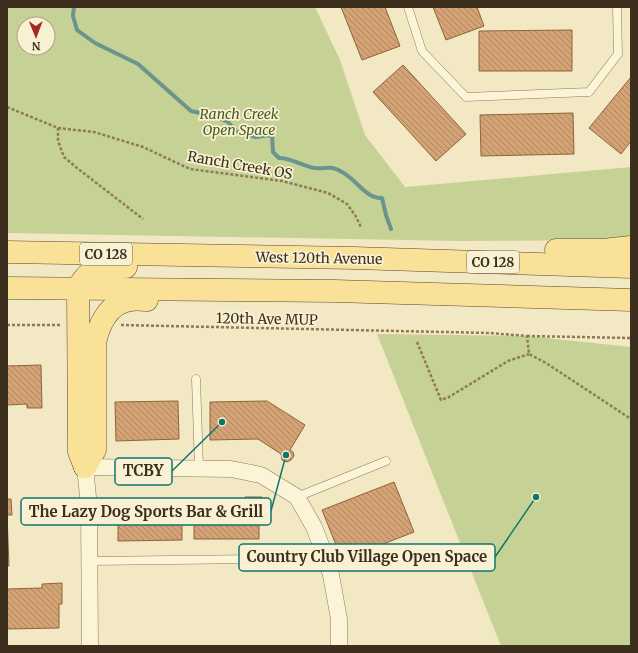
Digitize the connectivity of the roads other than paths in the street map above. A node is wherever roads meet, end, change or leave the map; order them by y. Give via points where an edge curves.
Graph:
1 (408, 7) edge
2 (617, 7) edge
3 (631, 247) edge
4 (7, 252) edge
5 (294, 258) junction
6 (355, 258) junction
7 (631, 267) edge
8 (7, 288) edge
9 (78, 288) junction
10 (335, 291) junction
11 (627, 301) edge
12 (196, 378) dead end
13 (386, 461) dead end
14 (85, 467) junction
15 (198, 468) junction
16 (297, 497) junction
17 (326, 558) junction
18 (90, 561) junction
19 (90, 646) edge
20 (339, 646) edge

1 - 2 lane via 422,51 466,97 590,92 618,54
3 - 6 main road via 604,250 432,250
4 - 5 main road, West 120th Avenue / CO 128
5 - 6 main road, West 120th Avenue / CO 128
5 - 9 main road via 231,269 103,267 92,271
6 - 7 main road, West 120th Avenue / CO 128
8 - 9 main road
9 - 10 main road
9 - 14 main road via 79,452
10 - 11 main road
10 - 14 main road via 282,302 130,300 112,308 97,332 95,450
12 - 15 lane
13 - 16 lane
14 - 15 street
14 - 18 street
15 - 16 street via 231,469 261,475
16 - 17 street via 314,526
17 - 18 lane
17 - 20 street via 336,598
18 - 19 street

